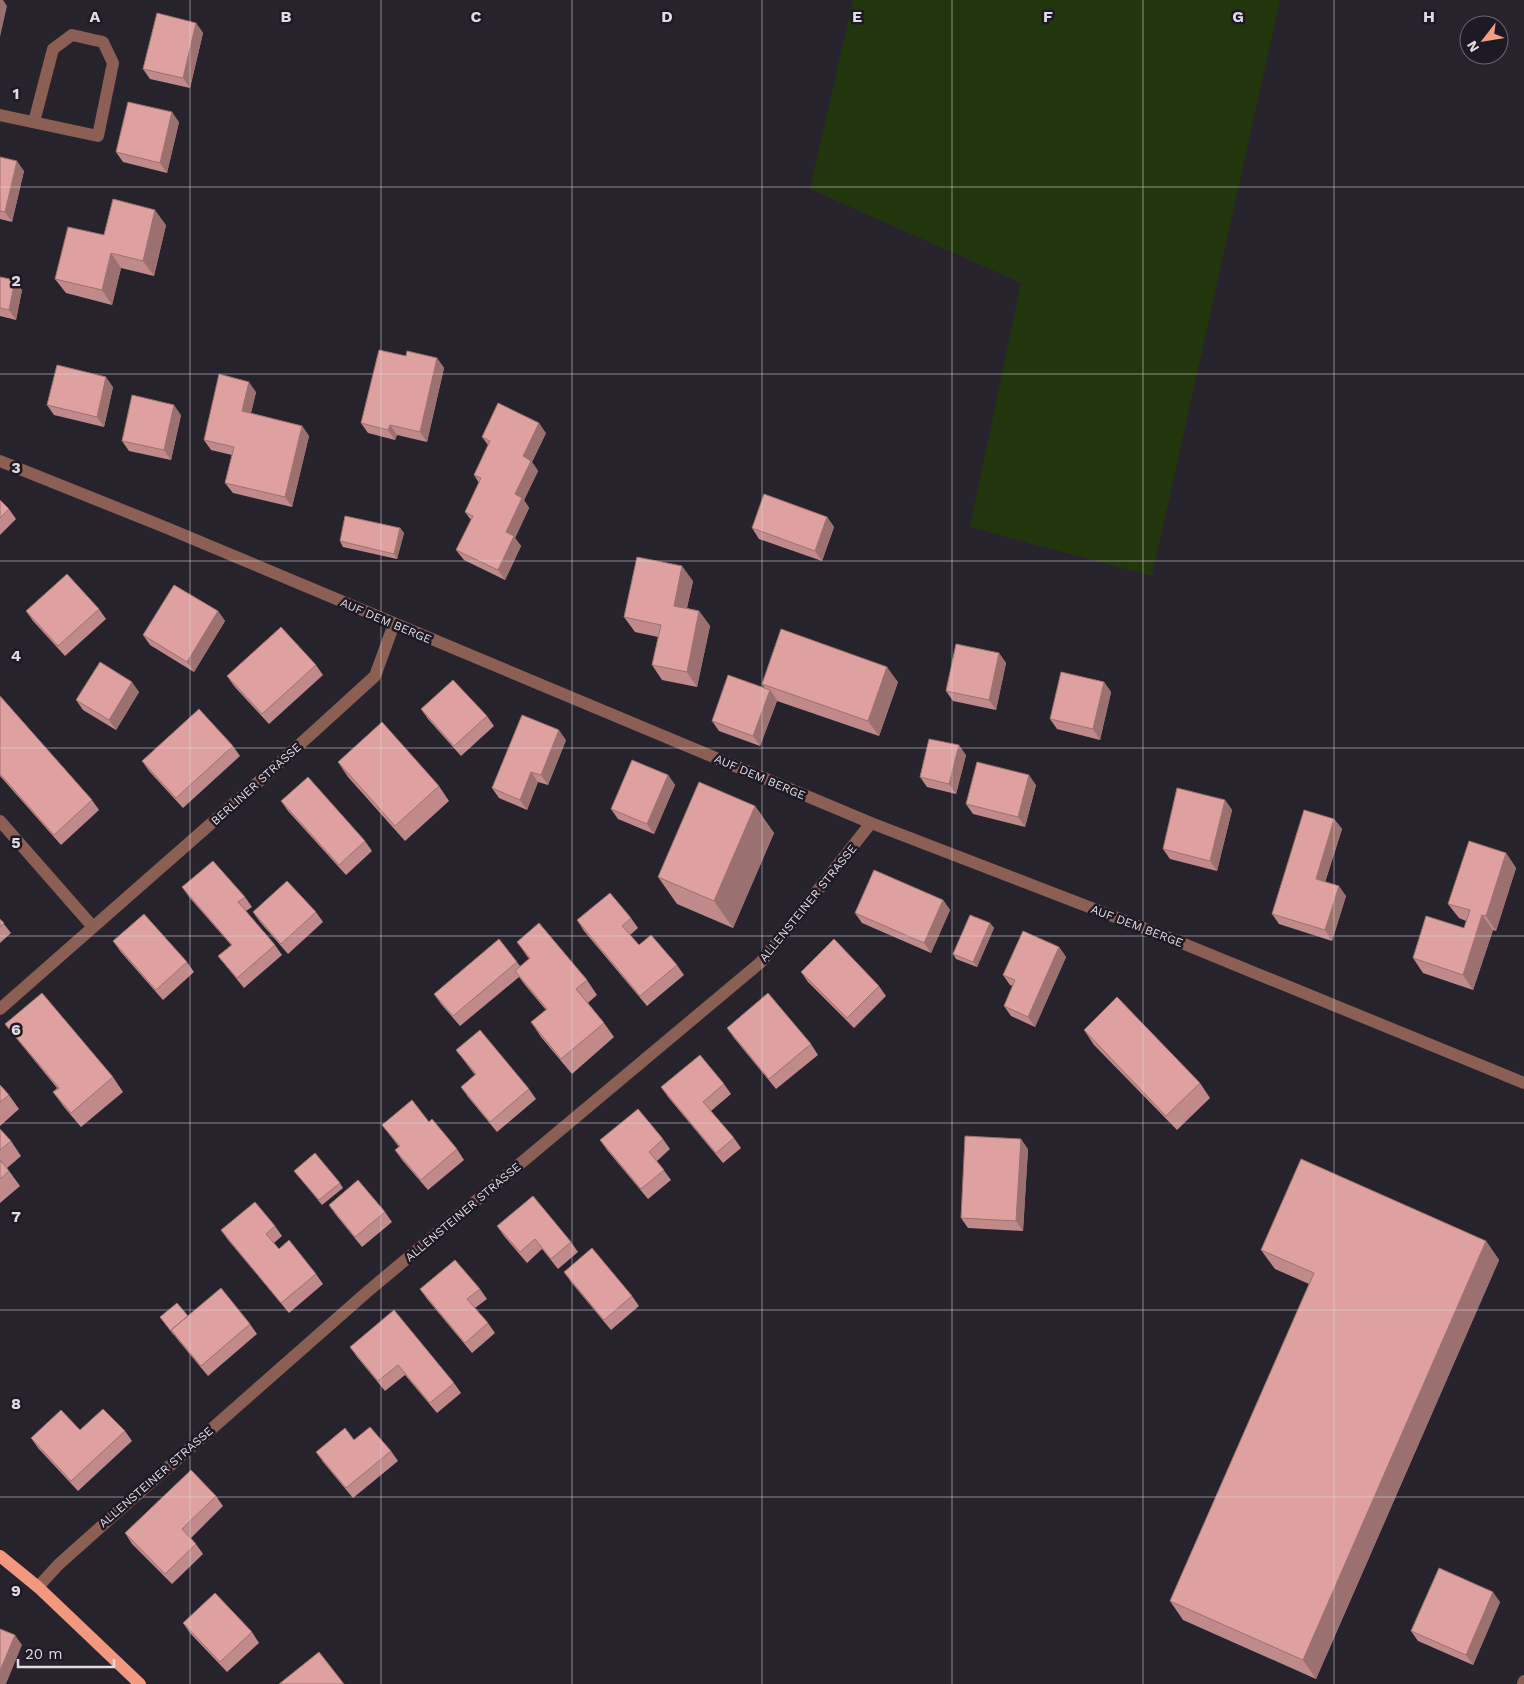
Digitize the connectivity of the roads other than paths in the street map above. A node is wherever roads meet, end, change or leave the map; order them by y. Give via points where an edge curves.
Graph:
1 (0, 115) edge
2 (34, 122) junction
3 (0, 461) edge
4 (394, 624) junction
5 (0, 821) edge
6 (871, 823) junction
7 (93, 927) junction
8 (0, 1009) edge
9 (1524, 1083) edge
10 (0, 1556) edge
11 (38, 1587) junction
12 (140, 1684) edge

1 - 2 street
2 - 2 street via 98,136 113,63 103,42 72,35 53,49
3 - 4 street, AUF DEM BERGE
4 - 6 street, AUF DEM BERGE
4 - 7 street, BERLINER STRASSE via 375,676
5 - 7 street
6 - 9 street, AUF DEM BERGE via 1181,942
6 - 11 street, ALLENSTEINER STRASSE via 761,962 367,1292 58,1564
7 - 8 street, BERLINER STRASSE
10 - 11 main road
11 - 12 main road

